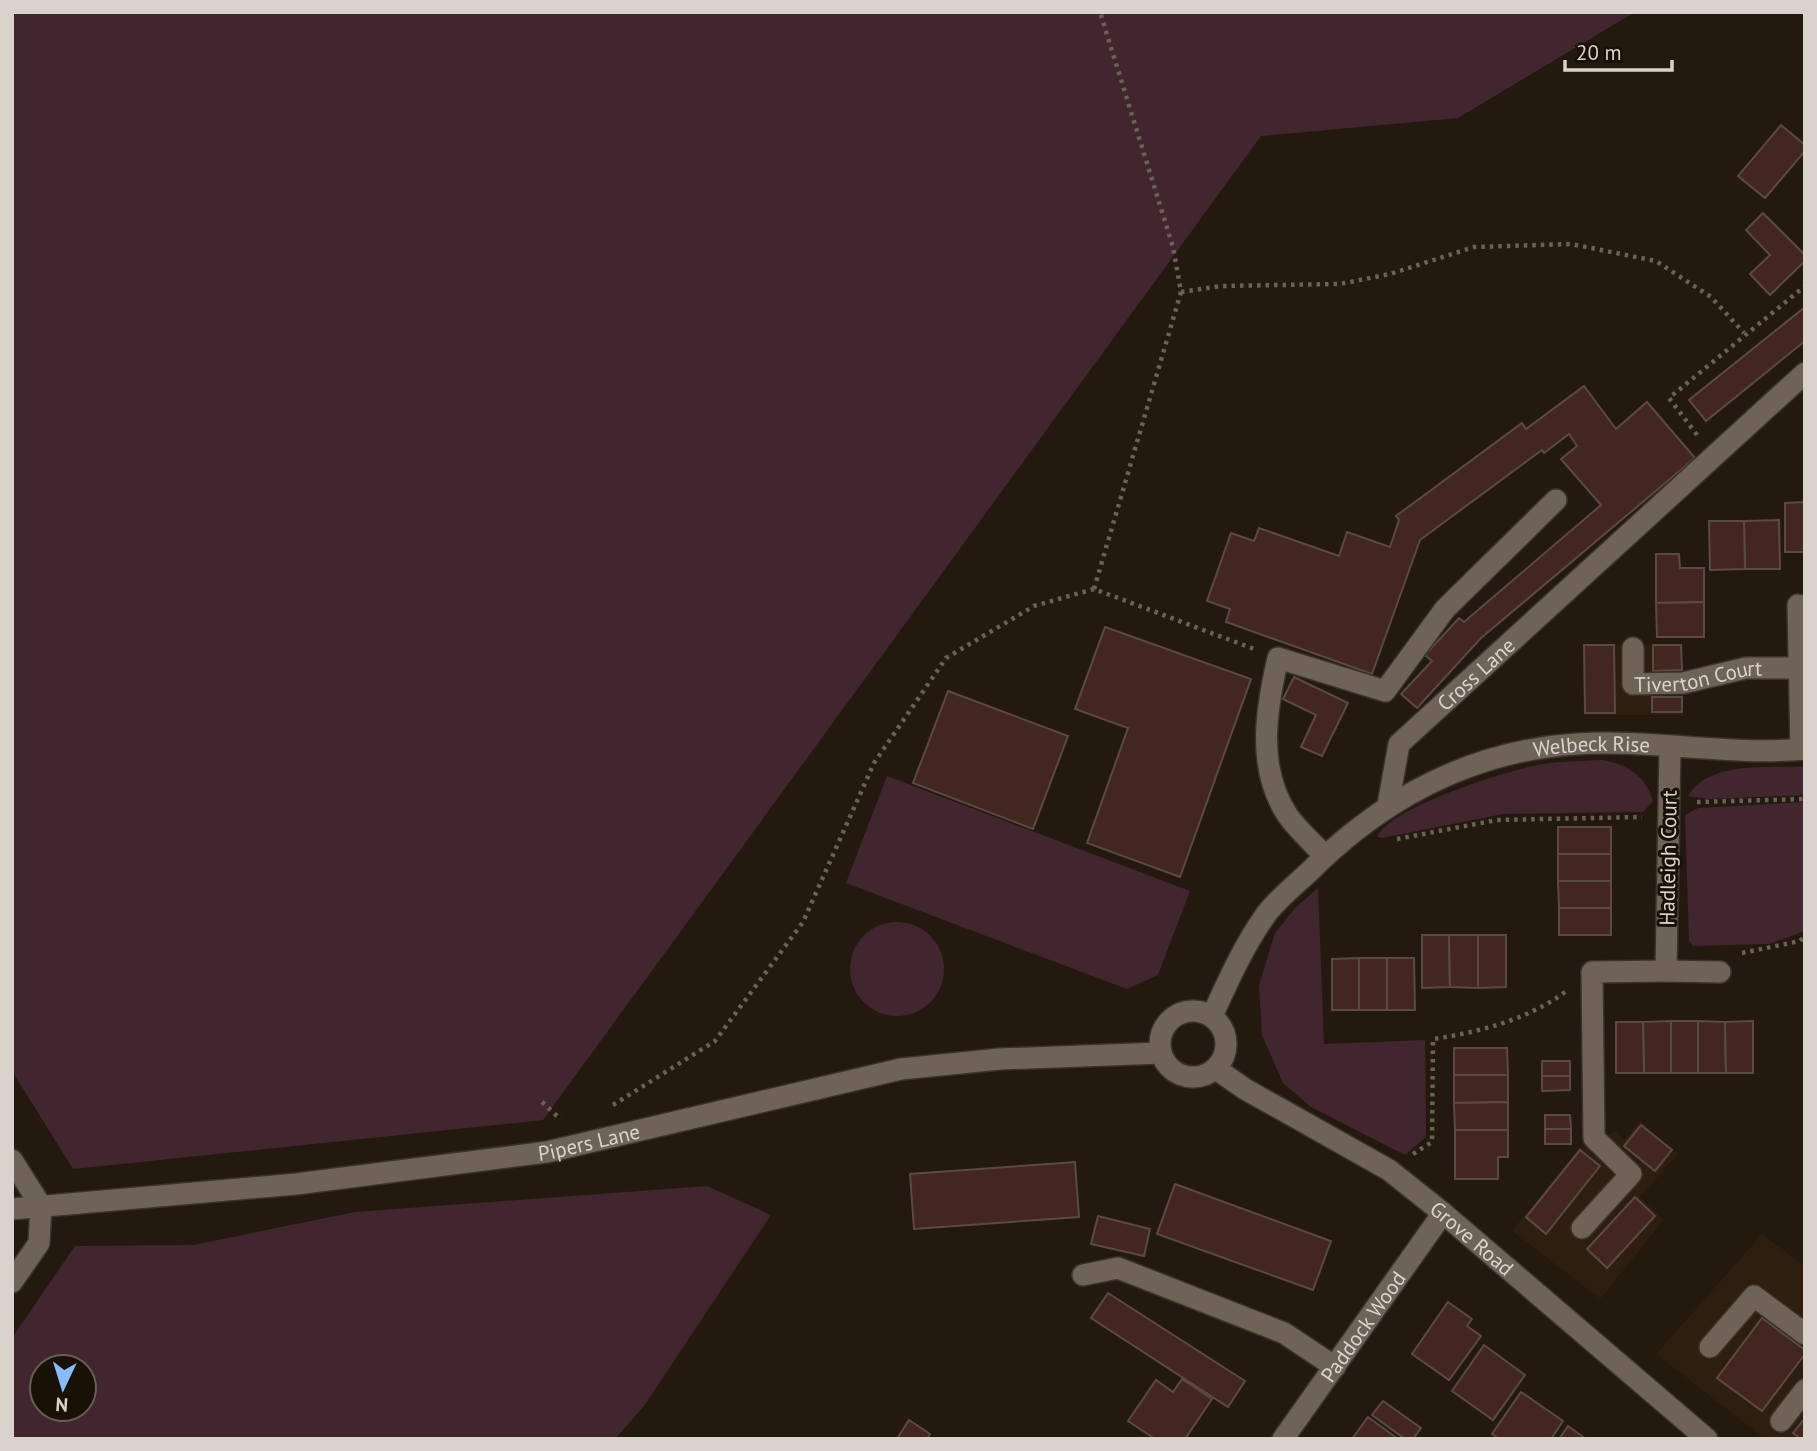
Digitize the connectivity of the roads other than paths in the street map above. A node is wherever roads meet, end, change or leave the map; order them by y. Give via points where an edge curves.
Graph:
1 (1805, 373) edge
2 (1556, 500) dead end
3 (1798, 605) dead end
4 (1633, 648) dead end
5 (1799, 668) junction
6 (1671, 746) junction
7 (1803, 749) edge
8 (1388, 805) junction
9 (1325, 856) junction
10 (1666, 971) junction
11 (1720, 972) road end
12 (1212, 1016) junction
13 (1161, 1053) junction
14 (1216, 1069) junction
15 (12, 1160) edge
16 (41, 1206) junction
17 (12, 1209) edge
18 (1443, 1213) junction
19 (1582, 1228) dead end
20 (1083, 1275) dead end
21 (12, 1282) edge
22 (1805, 1334) edge
23 (1710, 1347) dead end
24 (1335, 1367) junction
25 (1805, 1390) edge
26 (1781, 1421) dead end
27 (1283, 1439) edge
28 (1707, 1439) edge

1 - 8 street, Cross Lane via 1399,744
2 - 9 street via 1445,609 1385,691 1278,657 1266,710 1268,772 1288,816
3 - 5 street, Tiverton Court
4 - 5 street, Tiverton Court via 1633,684 1684,683 1746,668
5 - 7 street, Tiverton Court
6 - 7 street, Welbeck Rise
6 - 8 street, Welbeck Rise via 1577,744 1537,749 1436,779
6 - 10 street, Hadleigh Court
8 - 9 street
9 - 12 street via 1269,912 1236,963
10 - 11 street
10 - 19 street via 1592,972 1594,1138 1631,1174
12 - 13 street via 1193,1010 1173,1017 1162,1033
12 - 14 street via 1227,1041 1227,1051
13 - 14 street via 1174,1072 1185,1077
13 - 16 street, Pipers Lane via 1000,1059 901,1069 547,1152 296,1184
14 - 18 street, Grove Road via 1389,1170
15 - 16 street
16 - 17 street, Pipers Lane
16 - 21 street via 39,1243
18 - 24 street, Paddock Wood
18 - 28 street, Grove Road
20 - 24 street via 1118,1268 1284,1333
22 - 23 street via 1754,1296
24 - 27 street, Paddock Wood
25 - 26 street

